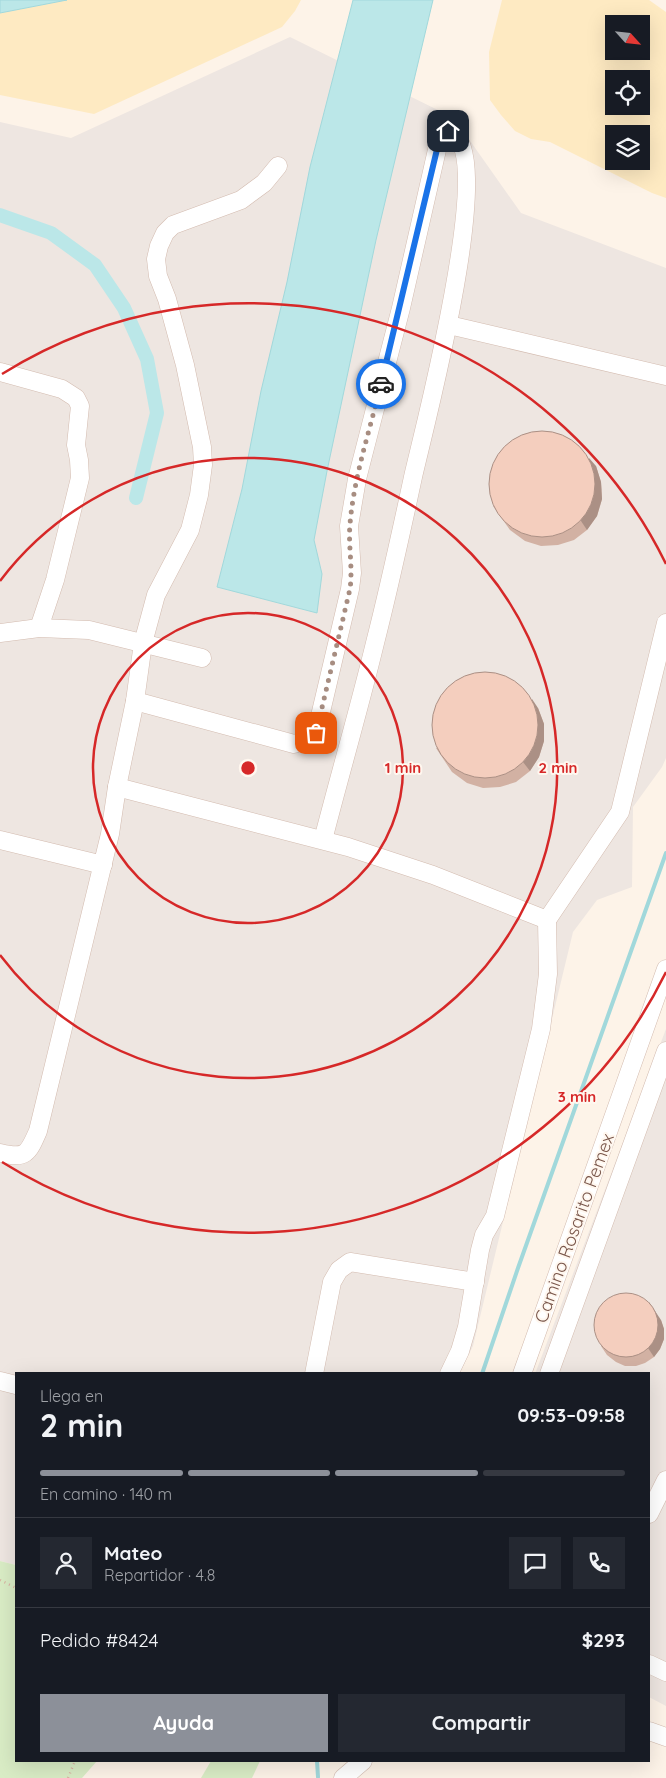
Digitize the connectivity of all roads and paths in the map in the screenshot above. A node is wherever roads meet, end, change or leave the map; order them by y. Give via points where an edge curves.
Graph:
1 (278, 166) dead end
2 (449, 325) junction
3 (0, 372) edge
4 (666, 376) edge
5 (666, 623) edge
6 (39, 628) junction
7 (0, 633) edge
8 (143, 642) junction
9 (202, 658) dead end
10 (135, 701) junction
11 (117, 787) junction
12 (0, 840) edge
13 (323, 840) junction
14 (103, 865) junction
15 (547, 920) junction
16 (666, 969) edge
17 (666, 1051) edge
18 (0, 1153) edge
19 (474, 1282) junction
20 (314, 1372) edge
21 (449, 1372) edge
22 (523, 1372) edge
23 (550, 1372) edge
24 (0, 1381) edge
25 (15, 1385) edge
26 (658, 1488) edge
27 (650, 1511) edge
28 (0, 1580) edge
29 (15, 1588) edge
30 (650, 1664) edge
31 (666, 1672) edge
32 (650, 1730) edge
33 (666, 1737) edge
34 (75, 1762) edge
35 (68, 1778) edge

1 - 8 street via 264,183 242,200 173,225 158,246 158,276 185,365 202,447 202,465 190,530 156,595
2 - 4 street
2 - 10 street via 464,216 466,176 460,139 448,131 439,141 357,479 349,526 350,589 316,733 294,744
2 - 13 street via 375,643
3 - 6 street via 62,389 76,398 80,406 76,445 80,478 55,580
5 - 15 street via 620,812
6 - 7 street
6 - 8 street via 89,630
8 - 9 street
8 - 10 street
10 - 11 street
11 - 13 street
11 - 14 street
12 - 14 street
13 - 15 street via 434,875
14 - 18 street via 38,1131 25,1155 17,1157
15 - 19 street via 548,974 541,1029 495,1216 484,1235
16 - 22 street, Camino Rosarito Pemex
17 - 23 street
19 - 20 street via 350,1262 339,1270 332,1282
19 - 21 street via 467,1327
24 - 25 street
26 - 27 street
28 - 29 path
30 - 31 street
32 - 33 street
34 - 35 path

